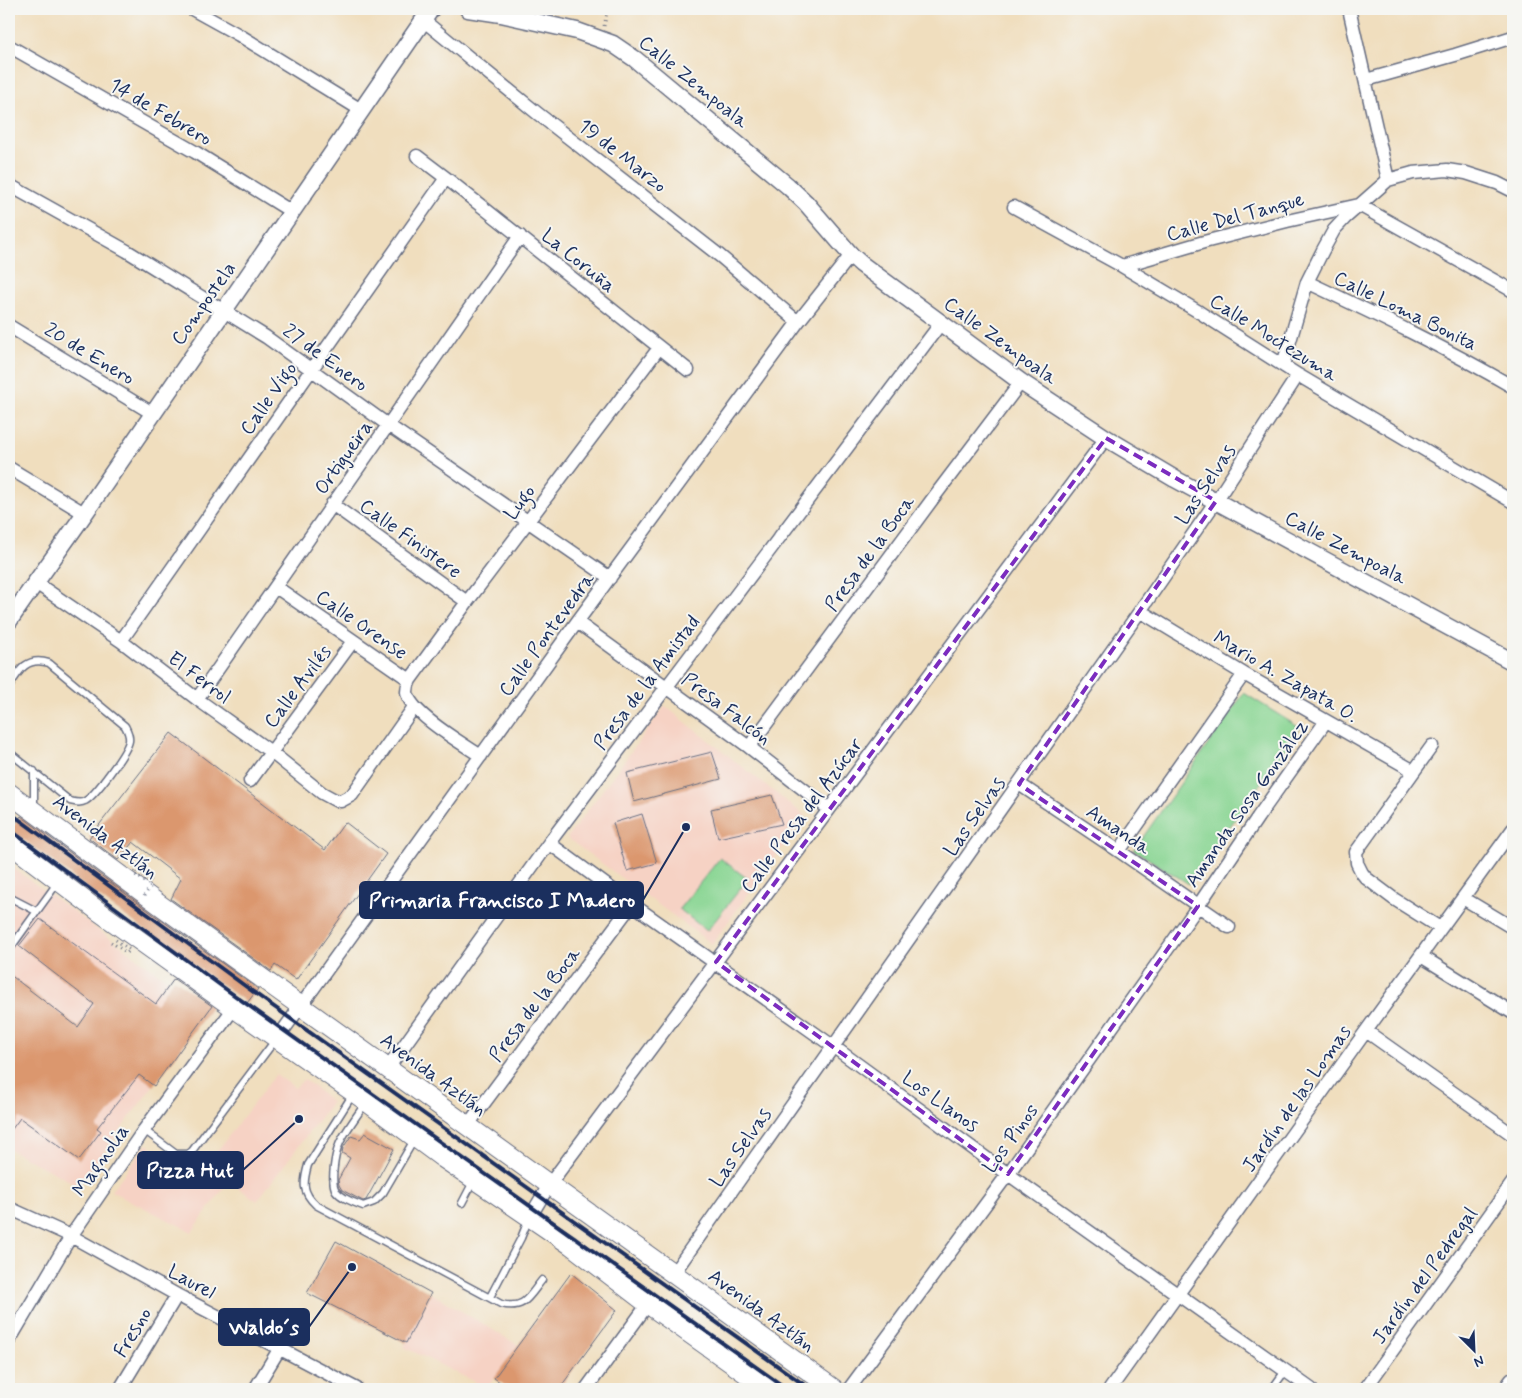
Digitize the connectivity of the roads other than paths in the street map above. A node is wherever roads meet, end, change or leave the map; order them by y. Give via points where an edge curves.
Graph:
1 (192, 9) edge
2 (468, 9) edge
3 (1349, 9) edge
4 (427, 15) edge
5 (1513, 37) edge
6 (9, 46) edge
7 (1366, 80) junction
8 (361, 110) junction
9 (417, 156) dead end
10 (446, 178) junction
11 (1388, 180) junction
12 (9, 185) edge
13 (1513, 191) edge
14 (1359, 205) junction
15 (1014, 207) dead end
16 (292, 212) junction
17 (520, 236) junction
18 (850, 255) junction
19 (1122, 266) junction
20 (1307, 282) junction
21 (1513, 291) edge
22 (224, 312) junction
23 (798, 322) junction
24 (941, 323) junction
25 (9, 326) edge
26 (660, 348) junction
27 (1283, 365) junction
28 (312, 369) junction
29 (688, 370) dead end
30 (1298, 375) junction
31 (1021, 382) junction
32 (1513, 387) edge
33 (152, 413) junction
34 (388, 425) junction
35 (1106, 438) junction
36 (9, 468) edge
37 (1216, 501) junction
38 (1513, 502) edge
39 (332, 504) junction
40 (84, 513) junction
41 (528, 521) junction
42 (610, 578) junction
43 (36, 583) junction
44 (276, 587) junction
45 (467, 602) junction
46 (1140, 611) junction
47 (10, 616) edge
48 (576, 622) junction
49 (122, 641) junction
50 (353, 642) junction
51 (1513, 662) edge
52 (1244, 674) junction
53 (410, 680) junction
54 (666, 686) junction
55 (9, 687) edge
56 (198, 699) junction
57 (414, 707) junction
58 (1326, 721) junction
59 (1432, 746) dead end
60 (749, 747) junction
61 (9, 752) edge
62 (270, 752) junction
63 (480, 756) junction
64 (34, 771) junction
65 (1414, 771) junction
66 (250, 782) dead end
67 (1019, 784) junction
68 (9, 793) edge
69 (829, 809) junction
70 (34, 810) junction
71 (1513, 829) edge
72 (9, 842) edge
73 (549, 843) junction
74 (1119, 850) junction
75 (59, 881) junction
76 (9, 897) edge
77 (1463, 898) junction
78 (632, 904) junction
79 (1198, 906) junction
80 (36, 912) junction
81 (1229, 927) dead end
82 (1440, 928) junction
83 (1513, 928) edge
84 (9, 950) edge
85 (1421, 956) junction
86 (716, 962) junction
87 (300, 1006) junction
88 (234, 1008) junction
89 (1513, 1013) edge
90 (1366, 1031) junction
91 (276, 1039) junction
92 (834, 1047) junction
93 (388, 1068) junction
94 (360, 1097) junction
95 (467, 1126) junction
96 (144, 1130) junction
97 (1513, 1135) edge
98 (415, 1137) junction
99 (1008, 1174) junction
100 (475, 1179) junction
101 (1513, 1182) edge
102 (549, 1185) junction
103 (462, 1204) dead end
104 (9, 1208) edge
105 (530, 1217) junction
106 (71, 1236) junction
107 (673, 1274) junction
108 (542, 1280) dead end
109 (177, 1294) junction
110 (1178, 1294) junction
111 (490, 1297) junction
112 (648, 1304) junction
113 (9, 1341) edge
114 (280, 1348) junction
115 (1285, 1371) junction
116 (1513, 1381) edge
117 (120, 1389) edge
118 (256, 1389) edge
119 (357, 1389) edge
120 (586, 1389) edge
121 (768, 1389) edge
122 (834, 1389) edge
123 (849, 1389) edge
124 (1110, 1389) edge
125 (1272, 1389) edge
126 (1311, 1389) edge
127 (1365, 1389) edge
128 (1508, 1389) edge

1 - 8 street
2 - 18 street, Calle Zempoala via 577,31 613,44 788,186
3 - 7 street
4 - 8 street, Compostela
4 - 23 street, 19 de Marzo via 537,113 720,256
5 - 7 street
6 - 16 street, 14 de Febrero via 195,152
7 - 11 street
8 - 16 street, Compostela
9 - 10 street, La Coruña
10 - 17 street, La Coruña
10 - 28 street, Calle Vigo
11 - 13 street via 1414,173 1447,170 1466,173
11 - 14 street
12 - 22 street, 27 de Enero via 126,251
14 - 19 street, Calle Del Tanque via 1277,223
14 - 20 street via 1334,230
14 - 21 street
15 - 19 street, Calle Moctezuma
16 - 22 street, Compostela
17 - 26 street, La Coruña
17 - 34 street, Ortigueira
18 - 23 street, Calle Pontevedra
18 - 24 street, Calle Zempoala
19 - 27 street, Calle Moctezuma
20 - 27 street
20 - 32 street, Calle Loma Bonita via 1463,358
22 - 28 street, 27 de Enero
22 - 33 street, Compostela
23 - 42 street, Calle Pontevedra
24 - 31 street, Calle Zempoala
24 - 54 street, Presa de la Amistad
25 - 33 street, 20 de Enero
26 - 29 street, La Coruña
26 - 41 street, Lugo
27 - 30 street, Calle Moctezuma
28 - 34 street, 27 de Enero
28 - 49 street, Calle Vigo
30 - 37 street, Las Selvas
30 - 38 street, Calle Moctezuma
31 - 35 street, Calle Zempoala
31 - 60 street, Presa de la Boca
33 - 40 street, Compostela
34 - 39 street, Ortigueira
34 - 41 street, 27 de Enero
35 - 37 street, Calle Zempoala
35 - 69 street, Calle Presa del Azúcar
36 - 40 street
37 - 46 street, Las Selvas
37 - 51 street, Calle Zempoala
39 - 44 street, Ortigueira
39 - 45 street, Calle Finistere
40 - 43 street, Compostela
41 - 42 street, 27 de Enero
41 - 45 street, Lugo
42 - 48 street, Calle Pontevedra
43 - 47 street, Compostela
43 - 49 street, El Ferrol
44 - 50 street, Calle Orense
44 - 56 street, Ortigueira
45 - 53 street, Lugo
46 - 52 street, Mario A. Zapata O.
46 - 67 street, Las Selvas
48 - 54 street, Presa Falcón
48 - 63 street, Calle Pontevedra
49 - 56 street, El Ferrol
50 - 53 street, Calle Orense
50 - 62 street, Calle Avilés
52 - 58 street, Mario A. Zapata O.
52 - 74 street
53 - 57 street, Calle Orense via 407,692
54 - 60 street, Presa Falcón
54 - 73 street, Presa de la Amistad
55 - 64 lane via 26,664 40,660 49,663 125,726 128,733 129,741 121,758 101,785 82,803 70,801
56 - 62 street, El Ferrol
57 - 62 street, El Ferrol via 352,795 341,801 322,793
57 - 63 street
58 - 65 street, Mario A. Zapata O.
58 - 79 street, Amanda Sosa González
59 - 65 street
60 - 69 street, Presa Falcón
61 - 64 lane
62 - 66 street, Calle Avilés
63 - 87 street, Calle Pontevedra
64 - 70 lane
65 - 82 street via 1356,852 1355,858 1366,878
67 - 74 street, Amanda
67 - 92 street, Las Selvas
68 - 70 main road, Avenida Aztlán
69 - 86 street, Calle Presa del Azúcar
70 - 87 main road, Avenida Aztlán
71 - 77 street, Jardín de las Lomas
72 - 75 main road
73 - 78 street, Los Llanos
73 - 93 street, Presa de la Amistad
74 - 79 street, Amanda
75 - 80 lane
75 - 88 main road
76 - 80 lane
77 - 82 street, Jardín de las Lomas
77 - 83 street
78 - 86 street, Los Llanos
78 - 95 street, Presa de la Boca
79 - 81 street, Amanda
79 - 99 street, Los Pinos
80 - 84 lane
82 - 85 street, Jardín de las Lomas
85 - 89 street
85 - 90 street, Jardín de las Lomas
86 - 92 street, Los Llanos
86 - 102 street, Calle Presa del Azúcar
87 - 91 street, Calle Pontevedra
87 - 93 main road, Avenida Aztlán
88 - 91 main road
88 - 96 street, Magnolia
90 - 97 street
90 - 110 street, Jardín de las Lomas
91 - 94 main road
91 - 96 lane via 188,1154 176,1154
92 - 99 street, Los Llanos
92 - 107 street, Las Selvas
93 - 95 main road, Avenida Aztlán
94 - 98 main road
94 - 98 lane via 337,1154 333,1184 343,1197 363,1206 374,1202 383,1194
94 - 111 lane via 308,1165 304,1177 308,1198 357,1228
95 - 102 main road, Avenida Aztlán
96 - 106 street, Magnolia
98 - 100 main road
99 - 110 street, Los Llanos
99 - 123 street, Los Pinos
100 - 103 lane
100 - 105 main road
101 - 127 street, Jardín del Pedregal
102 - 105 street, Calle Presa del Azúcar
102 - 107 main road, Avenida Aztlán
104 - 106 street, Laurel
105 - 111 lane
105 - 112 main road
106 - 109 street, Laurel
106 - 113 street, Magnolia
107 - 122 main road, Avenida Aztlán
108 - 111 lane via 522,1304 516,1306 501,1304
109 - 114 street, Laurel
109 - 117 street, Fresno
110 - 115 street, Los Llanos
110 - 124 street, Jardín de las Lomas
112 - 120 street
112 - 121 main road
114 - 118 street
114 - 119 street, Laurel
115 - 125 lane
115 - 126 street, Los Llanos
116 - 128 street

